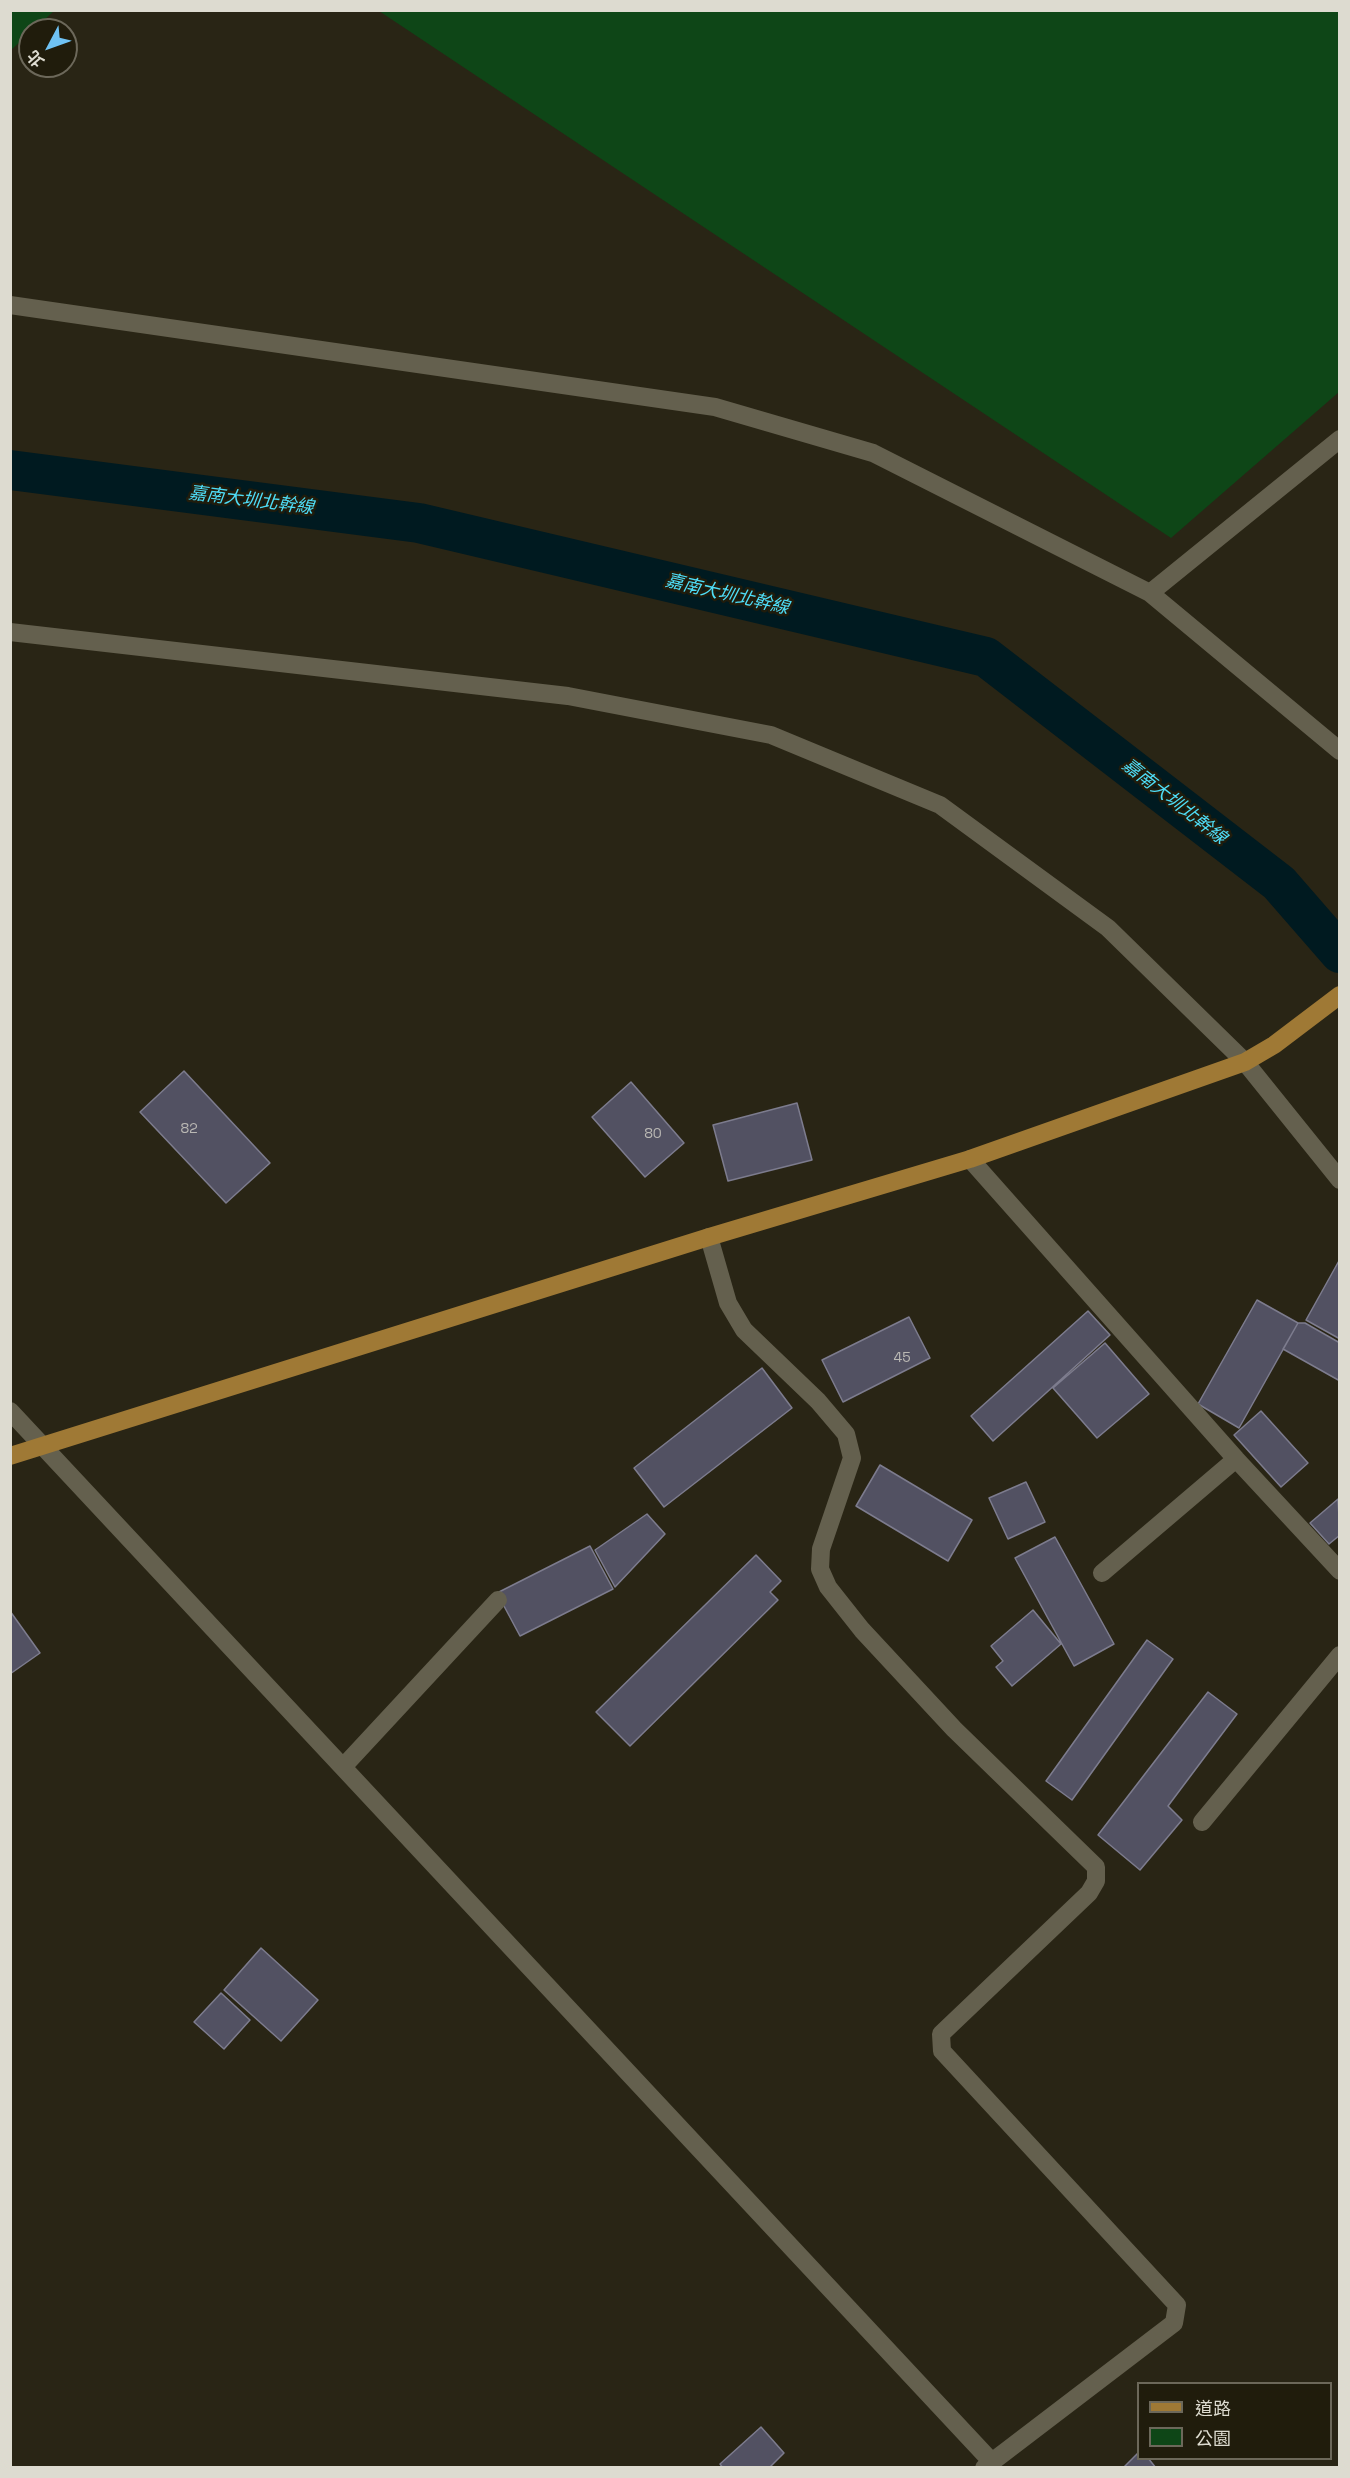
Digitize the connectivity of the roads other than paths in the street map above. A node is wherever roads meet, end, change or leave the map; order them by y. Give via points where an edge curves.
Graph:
1 (10, 304) edge
2 (1340, 439) edge
3 (1149, 594) junction
4 (10, 632) edge
5 (1340, 751) edge
6 (1340, 995) edge
7 (1245, 1062) junction
8 (970, 1159) junction
9 (1340, 1180) edge
10 (709, 1237) junction
11 (10, 1411) edge
12 (43, 1447) junction
13 (10, 1456) edge
14 (1236, 1459) junction
15 (1340, 1571) edge
16 (1102, 1573) dead end
17 (498, 1600) dead end
18 (1340, 1655) edge
19 (343, 1767) junction
20 (1202, 1822) dead end
21 (987, 2464) edge

1 - 3 street via 715,407 873,453
2 - 3 street
3 - 5 street
4 - 7 street via 568,696 771,735 940,805 1108,928
6 - 7 main road
7 - 8 main road
7 - 9 street
8 - 10 main road
8 - 14 street
10 - 12 main road
10 - 21 street via 728,1303 744,1330 818,1401 846,1434 852,1458 821,1549 820,1569 828,1587 862,1630 954,1729 1096,1867 1096,1881 1089,1893 941,2034 942,2051 1177,2305 1174,2324
11 - 12 street
12 - 13 main road
12 - 19 street
14 - 15 street
14 - 16 street
17 - 19 street
18 - 20 street
19 - 21 street

